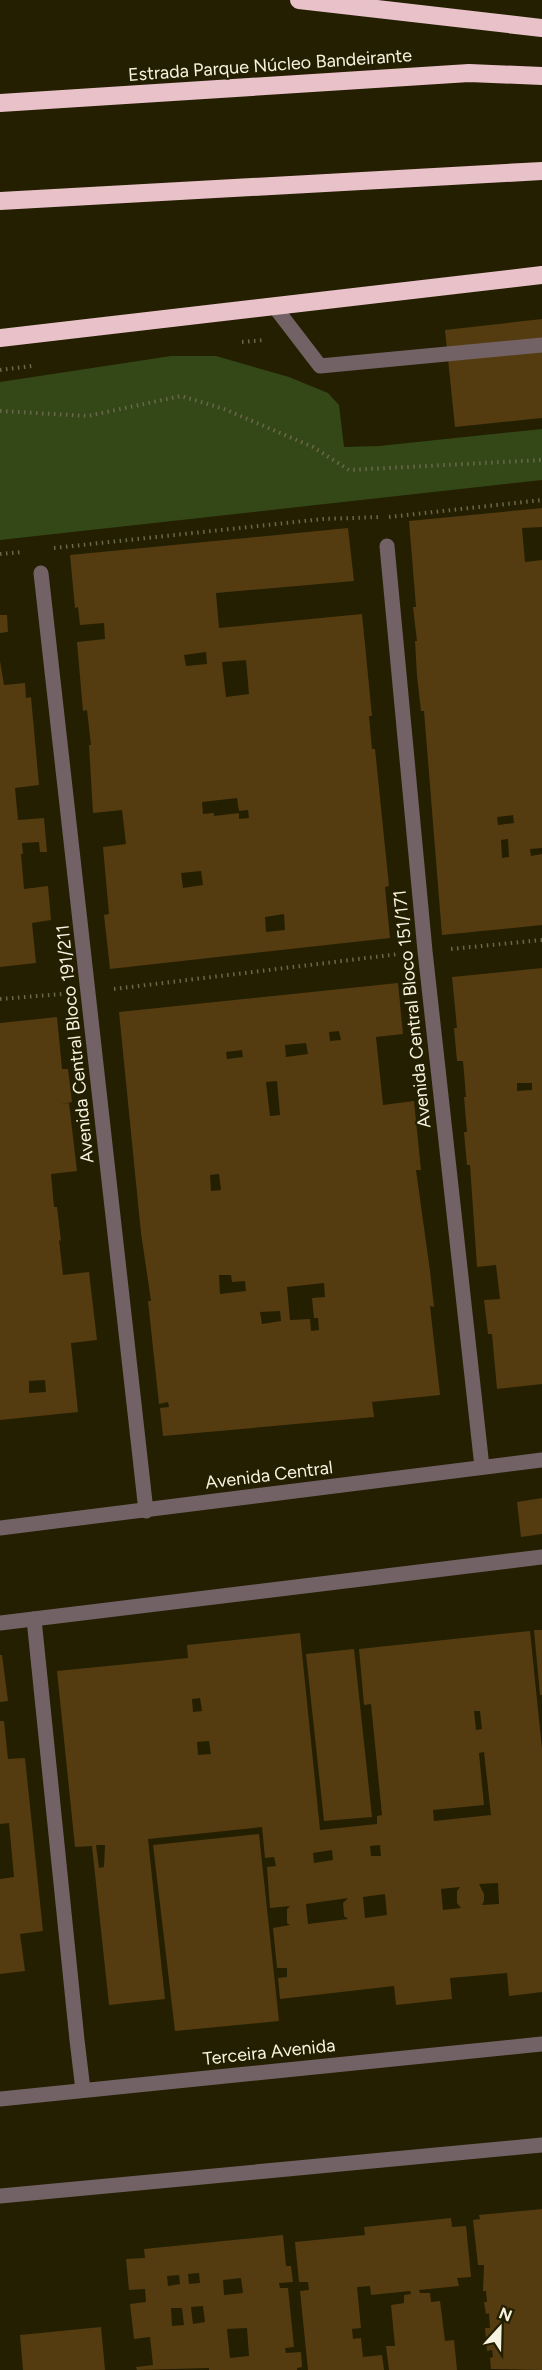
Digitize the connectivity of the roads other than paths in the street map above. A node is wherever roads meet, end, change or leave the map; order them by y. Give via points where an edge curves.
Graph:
1 (299, 0) edge
2 (542, 28) edge
3 (542, 76) edge
4 (0, 103) edge
5 (542, 171) edge
6 (0, 201) edge
7 (542, 275) edge
8 (274, 306) junction
9 (0, 338) edge
10 (542, 345) edge
11 (387, 546) dead end
12 (41, 573) dead end
13 (542, 1460) edge
14 (482, 1467) junction
15 (146, 1511) junction
16 (0, 1528) edge
17 (542, 1557) edge
18 (34, 1619) junction
19 (0, 1623) edge
20 (542, 2044) edge
21 (83, 2090) junction
22 (0, 2098) edge
23 (542, 2145) edge
24 (0, 2196) edge

1 - 2 highway
3 - 4 highway, Estrada Parque Núcleo Bandeirante via 469,73
5 - 6 highway
7 - 8 highway
8 - 9 highway
8 - 10 street via 320,366
11 - 14 street, Avenida Central Bloco 151/171 via 425,951
12 - 15 street, Avenida Central Bloco 191/211
13 - 14 street, Avenida Central
14 - 15 street, Avenida Central
15 - 16 street, Avenida Central
17 - 18 street
18 - 19 street
18 - 21 street
20 - 21 street, Terceira Avenida
21 - 22 street, Terceira Avenida
23 - 24 street

